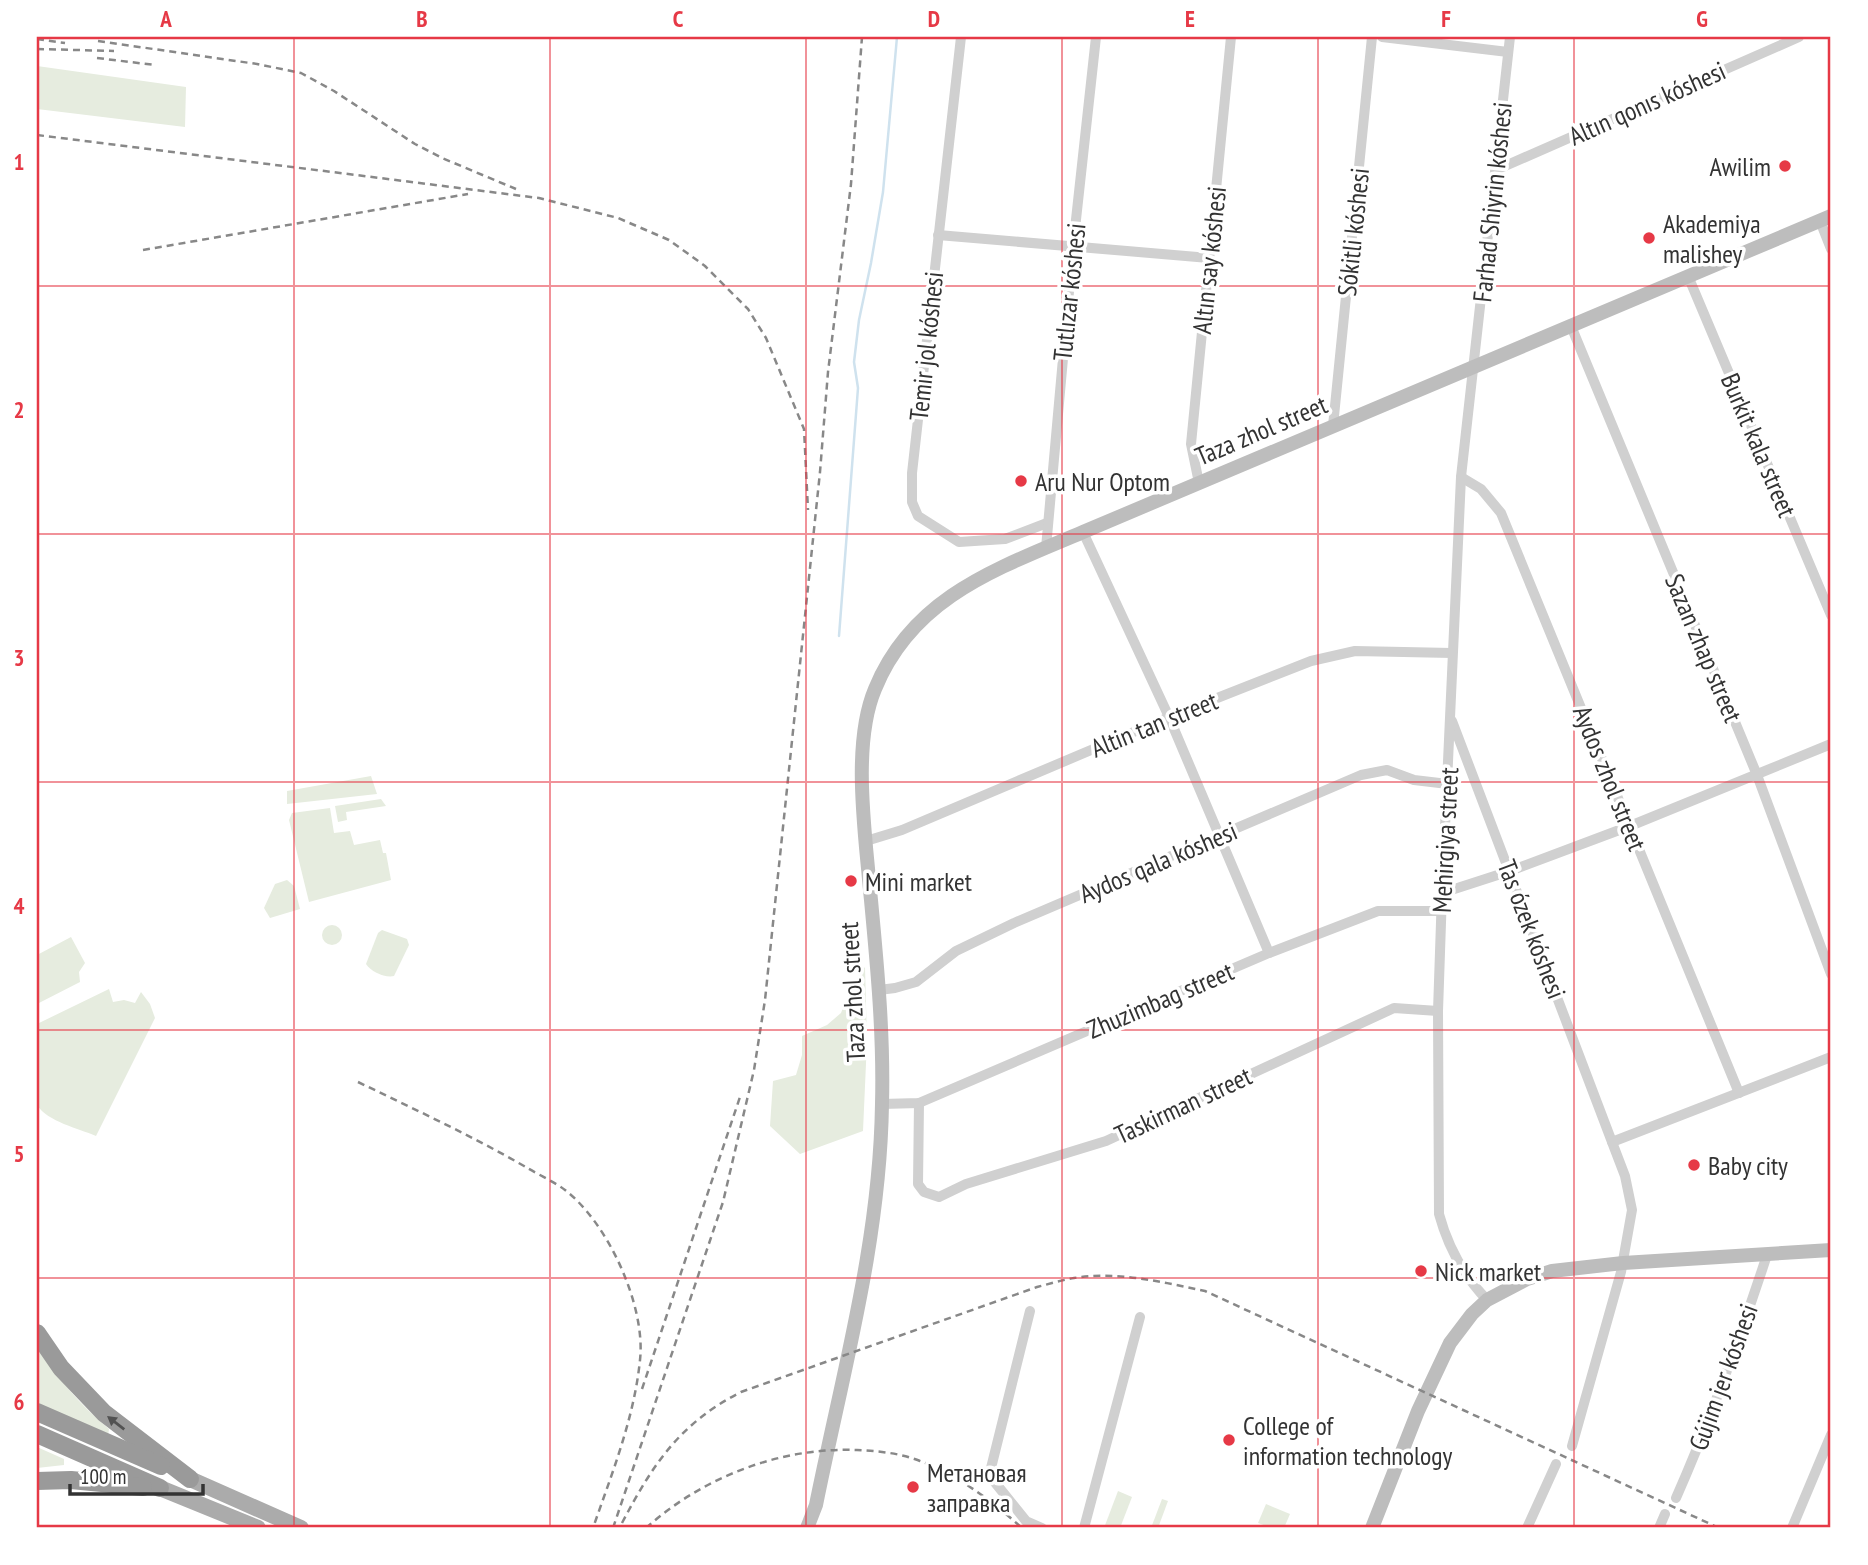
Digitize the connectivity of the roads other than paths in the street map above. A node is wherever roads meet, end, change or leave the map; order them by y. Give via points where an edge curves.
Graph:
1 (961, 37) edge
2 (1096, 37) edge
3 (1231, 37) edge
4 (1372, 37) edge
5 (1382, 37) edge
6 (1510, 37) edge
7 (1799, 37) edge
8 (1508, 52) junction
9 (1496, 170) junction
10 (1825, 218) edge
11 (938, 235) junction
12 (1073, 247) junction
13 (1831, 249) edge
14 (1209, 258) junction
15 (1688, 276) junction
16 (1571, 326) junction
17 (1474, 367) junction
18 (1333, 426) junction
19 (1461, 477) junction
20 (1199, 483) junction
21 (1047, 523) junction
22 (1083, 532) junction
23 (1046, 548) junction
24 (1831, 615) edge
25 (1452, 653) junction
26 (1169, 717) junction
27 (1450, 717) junction
28 (1831, 744) edge
29 (1757, 775) junction
30 (1448, 784) junction
31 (1630, 826) junction
32 (1220, 836) junction
33 (866, 841) junction
34 (1510, 871) junction
35 (1441, 893) junction
36 (1441, 911) junction
37 (1269, 953) junction
38 (1831, 974) edge
39 (879, 990) junction
40 (1438, 1011) junction
41 (1831, 1057) edge
42 (1739, 1093) junction
43 (919, 1103) junction
44 (883, 1104) junction
45 (1612, 1142) junction
46 (1831, 1250) edge
47 (1767, 1255) junction
48 (1623, 1263) junction
49 (1487, 1300) junction
50 (1030, 1311) dead end
51 (1140, 1317) dead end
52 (37, 1333) edge
53 (37, 1412) edge
54 (37, 1434) edge
55 (1831, 1435) edge
56 (1572, 1446) dead end
57 (1556, 1464) dead end
58 (190, 1479) junction
59 (37, 1481) edge
60 (160, 1489) junction
61 (1675, 1498) dead end
62 (816, 1505) junction
63 (1665, 1514) dead end
64 (258, 1528) edge
65 (301, 1528) edge
66 (807, 1528) edge
67 (818, 1528) edge
68 (1042, 1528) edge
69 (1084, 1528) edge
70 (1372, 1528) edge
71 (1527, 1528) edge
72 (1659, 1528) edge
73 (1791, 1528) edge

1 - 11 street, Temir jol kóshesi
2 - 12 street, Tutlızar kóshesi
3 - 14 street, Altın say kóshesi
4 - 18 street, Sókitli kóshesi
5 - 8 street
6 - 8 street, Farhad Shiyrin kóshesi
7 - 9 street, Altın qonıs kóshesi
8 - 9 street, Farhad Shiyrin kóshesi
9 - 17 street, Farhad Shiyrin kóshesi
10 - 13 street
10 - 15 main road, Taza zhol street
11 - 12 street
11 - 21 street, Temir jol kóshesi via 912,502 918,516 959,542 1005,539
12 - 14 street
12 - 21 street, Tutlızar kóshesi
14 - 20 street, Altın say kóshesi via 1191,444
15 - 16 main road, Taza zhol street
15 - 24 street, Burkit kala street
16 - 17 main road, Taza zhol street
16 - 29 street, Sazan zhap street
17 - 18 main road, Taza zhol street
17 - 19 street, Mehirgiya street
18 - 20 main road, Taza zhol street
19 - 25 street, Mehirgiya street
19 - 31 street, Aydos zhol street via 1481,489 1501,513
20 - 22 main road, Taza zhol street
21 - 23 street, Tutlızar kóshesi
22 - 23 main road, Taza zhol street
22 - 26 street
23 - 33 main road, Taza zhol street via 972,581 929,611 898,646 874,690 866,728 862,774
25 - 26 street, Altin tan street via 1355,651 1311,661
25 - 27 street, Mehirgiya street
26 - 32 street
26 - 33 street, Altin tan street
27 - 30 street, Mehirgiya street
27 - 34 street, Tas ózek kóshesi
28 - 29 street
29 - 31 street
29 - 38 street, Sazan zhap street
30 - 32 street, Aydos qala kóshesi via 1414,780 1387,770 1361,775
30 - 35 street, Mehirgiya street
31 - 34 street
31 - 42 street, Aydos zhol street
32 - 37 street
32 - 39 street, Aydos qala kóshesi via 1014,923 956,951 916,982
33 - 39 main road, Taza zhol street
34 - 35 street
34 - 45 street, Tas ózek kóshesi
35 - 36 street, Mehirgiya street
36 - 37 street, Zhuzimbag street via 1378,911
36 - 40 street, Mehirgiya street
37 - 43 street, Zhuzimbag street
39 - 44 main road, Taza zhol street
40 - 43 street, Taskirman street via 1394,1008 1106,1141 965,1184 939,1197 924,1192 918,1184
40 - 49 street, Mehirgiya street via 1439,1214 1446,1241 1471,1284
41 - 42 street
42 - 45 street
43 - 44 street, Zhuzimbag street
44 - 62 main road, Taza zhol street via 876,1215
45 - 48 street, Tas ózek kóshesi via 1632,1210
46 - 47 main road
47 - 48 main road
47 - 61 street, Gújim jer kóshesi via 1731,1361
48 - 49 main road via 1552,1271
48 - 56 street, Tas ózek kóshesi
49 - 70 main road via 1450,1343
50 - 68 street via 991,1468 993,1480 1026,1521
51 - 69 street
58 -> 52 highway via 104,1413 61,1368
53 - 58 highway
54 - 60 highway
55 - 73 street
57 - 71 street
58 - 65 main road
59 - 60 highway
60 - 64 main road
62 - 66 main road, Taza zhol street
62 - 67 main road
63 - 72 street

